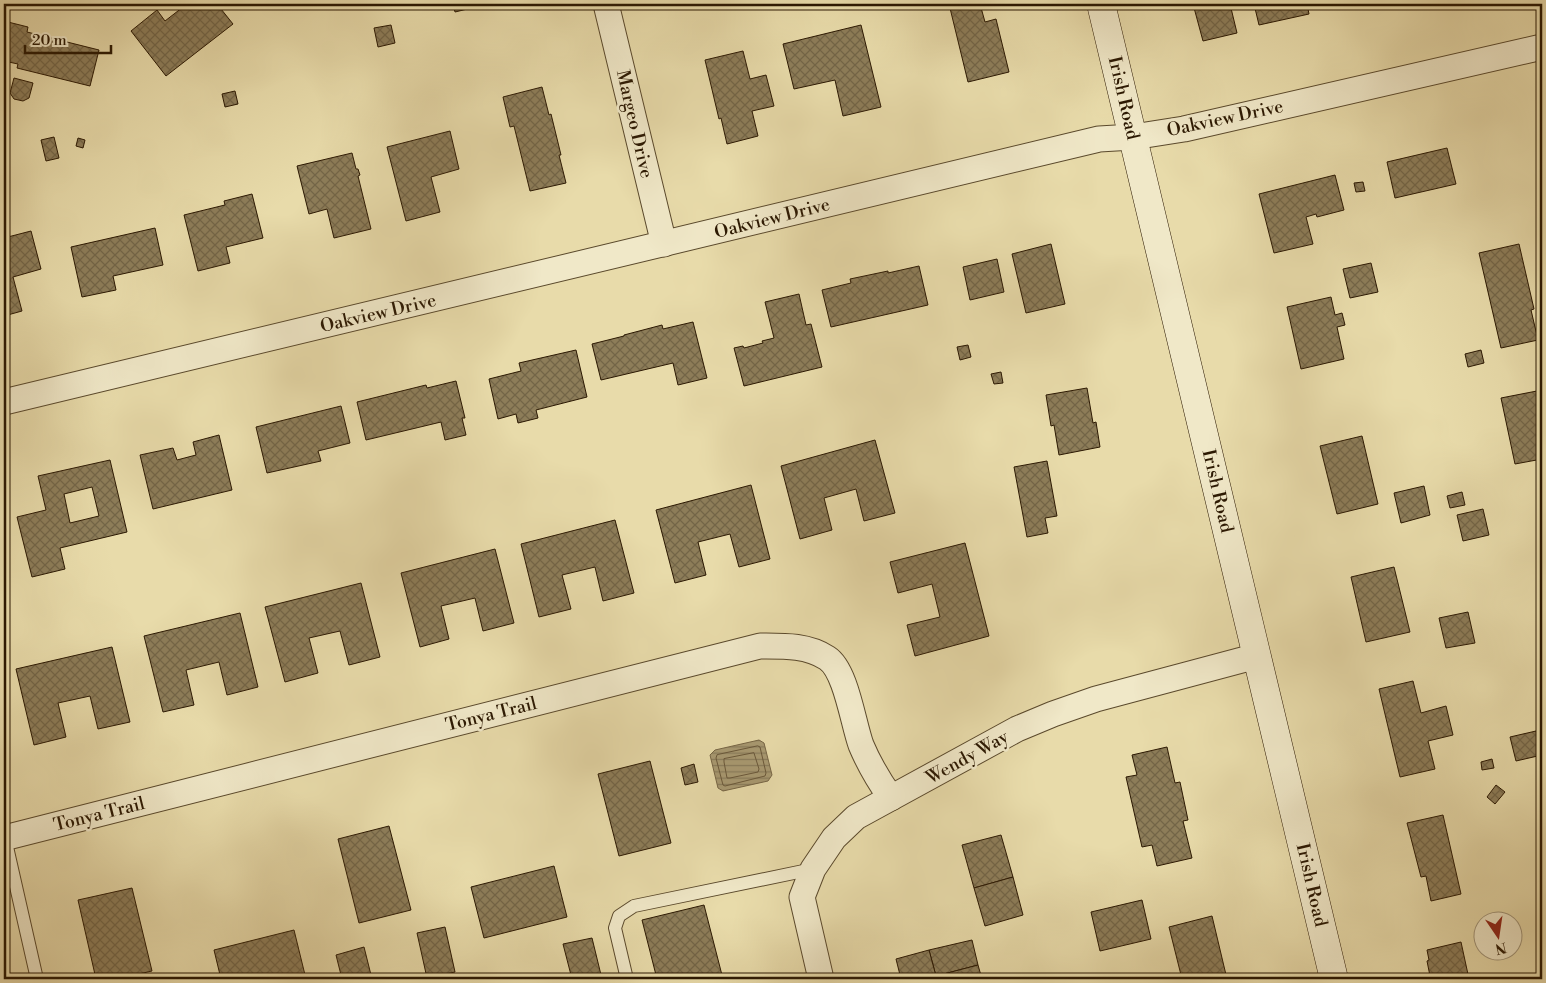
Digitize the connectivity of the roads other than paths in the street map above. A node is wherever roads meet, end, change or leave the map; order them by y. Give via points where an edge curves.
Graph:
1 (606, 4) edge
2 (1101, 4) edge
3 (1542, 47) edge
4 (1133, 136) junction
5 (664, 244) junction
6 (4, 402) edge
7 (1257, 656) junction
8 (891, 798) junction
9 (4, 838) edge
10 (813, 870) junction
11 (37, 979) edge
12 (627, 979) edge
13 (821, 979) edge
14 (1334, 979) edge

1 - 5 street, Margeo Drive
2 - 4 street, Irish Road
3 - 4 street, Oakview Drive via 1184,129
4 - 5 street, Oakview Drive via 1099,139
4 - 7 street, Irish Road
5 - 6 street, Oakview Drive
7 - 8 street, Wendy Way via 1096,699 1054,714 1017,729
7 - 14 street, Irish Road
8 - 9 street, Tonya Trail via 874,773 861,744 840,672 829,659 812,650 760,646
8 - 10 street, Wendy Way via 856,817 834,838
9 - 11 lane
10 - 12 lane via 634,906 618,916 615,928
10 - 13 street, Wendy Way via 802,897

